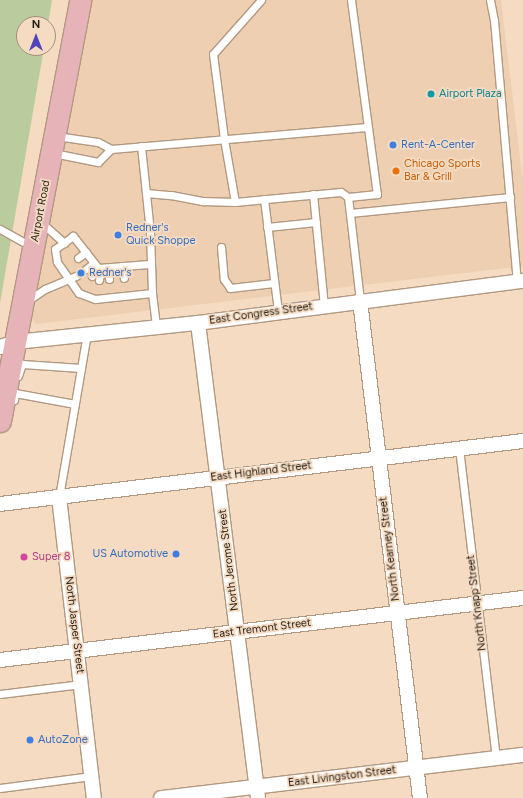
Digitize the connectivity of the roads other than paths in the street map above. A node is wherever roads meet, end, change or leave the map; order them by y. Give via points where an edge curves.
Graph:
1 (67, 0) edge
2 (80, 0) edge
3 (261, 0) edge
4 (351, 0) edge
5 (490, 0) edge
6 (367, 127) junction
7 (224, 139) junction
8 (53, 145) junction
9 (141, 146) junction
10 (111, 149) junction
11 (146, 193) junction
12 (313, 194) junction
13 (348, 197) junction
14 (510, 197) junction
15 (264, 199) junction
16 (235, 202) junction
17 (350, 213) junction
18 (39, 220) junction
19 (316, 222) junction
20 (267, 227) junction
21 (0, 229) edge
22 (23, 242) junction
23 (64, 243) junction
24 (221, 247) dead end
25 (86, 252) junction
26 (78, 258) dead end
27 (149, 264) junction
28 (122, 266) junction
29 (100, 267) junction
30 (86, 269) dead end
31 (92, 276) dead end
32 (73, 278) junction
33 (124, 278) dead end
34 (109, 279) dead end
35 (99, 280) dead end
36 (520, 282) edge
37 (274, 283) junction
38 (84, 287) dead end
39 (79, 293) junction
40 (152, 293) junction
41 (360, 301) junction
42 (23, 303) junction
43 (324, 306) junction
44 (278, 312) junction
45 (198, 323) junction
46 (156, 327) junction
47 (87, 334) junction
48 (9, 364) edge
49 (81, 368) junction
50 (75, 404) junction
51 (6, 413) edge
52 (523, 441) edge
53 (459, 448) junction
54 (379, 458) junction
55 (219, 477) junction
56 (59, 497) junction
57 (0, 504) edge
58 (523, 598) edge
59 (477, 603) junction
60 (398, 613) junction
61 (238, 632) junction
62 (78, 651) junction
63 (0, 660) edge
64 (81, 684) junction
65 (0, 694) edge
66 (523, 755) edge
67 (496, 758) junction
68 (416, 768) junction
69 (91, 776) junction
70 (0, 788) edge
71 (257, 792) edge
72 (176, 797) edge
73 (94, 798) edge
74 (161, 798) edge
75 (420, 798) edge

1 - 22 main road, Airport Road
2 - 8 main road, Airport Road
3 - 7 lane via 213,54
4 - 6 lane
5 - 14 lane
6 - 7 lane
6 - 13 lane via 377,194
7 - 9 lane
7 - 16 lane
8 - 10 lane via 98,142
8 - 10 lane via 98,162
8 - 18 main road, Airport Road
9 - 10 lane
9 - 11 lane
11 - 16 lane via 203,201
11 - 27 lane via 150,232
12 - 13 lane via 341,192
12 - 15 lane
12 - 19 lane
13 - 17 lane
14 - 17 lane
14 - 36 lane
15 - 16 lane
15 - 20 lane
17 - 41 lane
18 - 23 lane
18 - 42 main road, Airport Road
19 - 20 lane
19 - 43 lane
20 - 37 lane
21 - 22 lane
22 - 48 main road, Airport Road
23 - 25 lane via 73,236
23 - 32 lane via 55,249 57,262
24 - 37 lane via 224,279 230,288
25 - 26 lane
25 - 29 lane
27 - 28 lane
27 - 40 lane
28 - 29 lane
28 - 33 lane
29 - 30 lane
29 - 31 lane
29 - 34 lane
29 - 35 lane
32 - 39 lane
32 - 42 lane via 45,289
36 - 41 street, East Congress Street
37 - 44 lane
38 - 39 lane
39 - 40 lane via 95,296
40 - 46 lane
41 - 43 street, East Congress Street
41 - 54 street, North Kearney Street
42 - 48 main road, Airport Road
43 - 44 street, East Congress Street
44 - 45 street, East Congress Street
45 - 46 street, East Congress Street
45 - 55 street, North Jerome Street
46 - 47 street, East Congress Street
47 - 48 street, East Congress Street
47 - 49 lane, North Jasper Street
48 - 49 lane
48 - 50 lane
48 - 51 main road, Airport Road
49 - 50 lane, North Jasper Street
50 - 56 lane, North Jasper Street
52 - 53 street, East Highland Street
53 - 54 street, East Highland Street
53 - 59 lane, North Knapp Street
54 - 55 street, East Highland Street
54 - 60 street, North Kearney Street
55 - 56 street, East Highland Street
55 - 61 street, North Jerome Street
56 - 57 street, East Highland Street
56 - 62 street, North Jasper Street
58 - 59 street, East Tremont Street
59 - 60 street, East Tremont Street
59 - 67 lane, North Knapp Street
60 - 61 street, East Tremont Street
60 - 68 street, North Kearney Street
61 - 62 street, East Tremont Street
61 - 71 street, North Jerome Street
62 - 63 street, East Tremont Street
62 - 64 street, North Jasper Street
64 - 65 lane
64 - 69 street, North Jasper Street
66 - 67 street, East Livingston Street
67 - 68 street, East Livingston Street
68 - 71 street, East Livingston Street
68 - 75 street, North Kearney Street
69 - 70 lane
69 - 73 street, North Jasper Street
71 - 72 street, East Livingston Street
72 - 74 street, East Livingston Street

